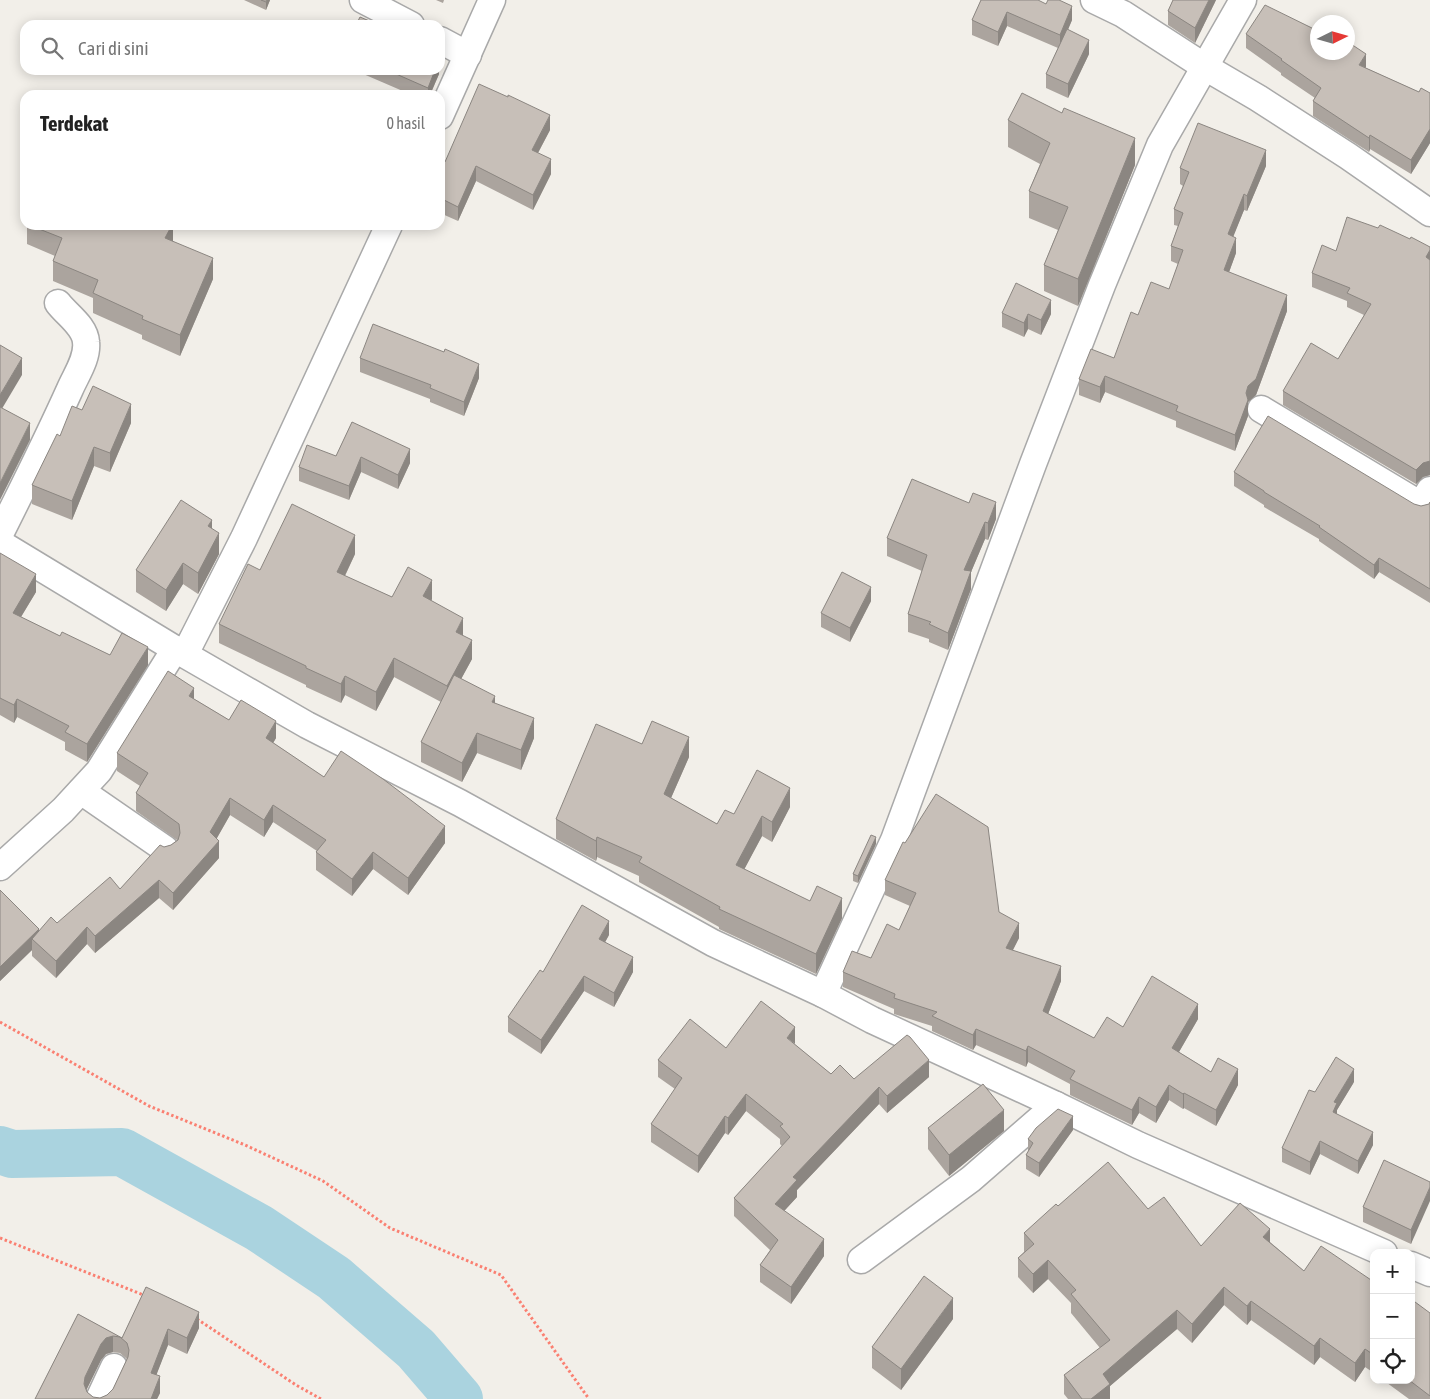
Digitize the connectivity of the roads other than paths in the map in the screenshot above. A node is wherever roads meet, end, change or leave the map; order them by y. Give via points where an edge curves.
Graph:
1 (363, 0) edge
2 (492, 0) edge
3 (1094, 0) edge
4 (1243, 0) edge
5 (401, 20) edge
6 (445, 43) edge
7 (468, 55) junction
8 (1205, 67) junction
9 (445, 105) edge
10 (1430, 213) edge
11 (388, 230) edge
12 (58, 303) dead end
13 (1262, 409) dead end
14 (1427, 502) edge
15 (0, 534) edge
16 (0, 543) edge
17 (180, 651) junction
18 (81, 790) junction
19 (165, 849) edge
20 (0, 866) edge
21 (823, 994) junction
22 (1056, 1105) junction
23 (1375, 1249) edge
24 (861, 1260) dead end
25 (1415, 1267) edge
26 (1430, 1273) edge
27 (114, 1367) dead end
28 (99, 1399) edge

1 - 5 street
2 - 7 street
3 - 8 street
4 - 8 street
6 - 7 street
7 - 9 street
8 - 10 street via 1275,108
8 - 21 street via 1160,145 1102,285 894,840
11 - 17 street via 249,529
12 - 15 street via 85,335 84,358
13 - 14 street
16 - 17 street
17 - 18 street via 99,771
17 - 21 street via 307,725 460,803 713,943
18 - 19 street
18 - 20 street
21 - 22 street
22 - 23 street via 1138,1145
22 - 24 street via 971,1179
25 - 26 street
27 - 28 street

